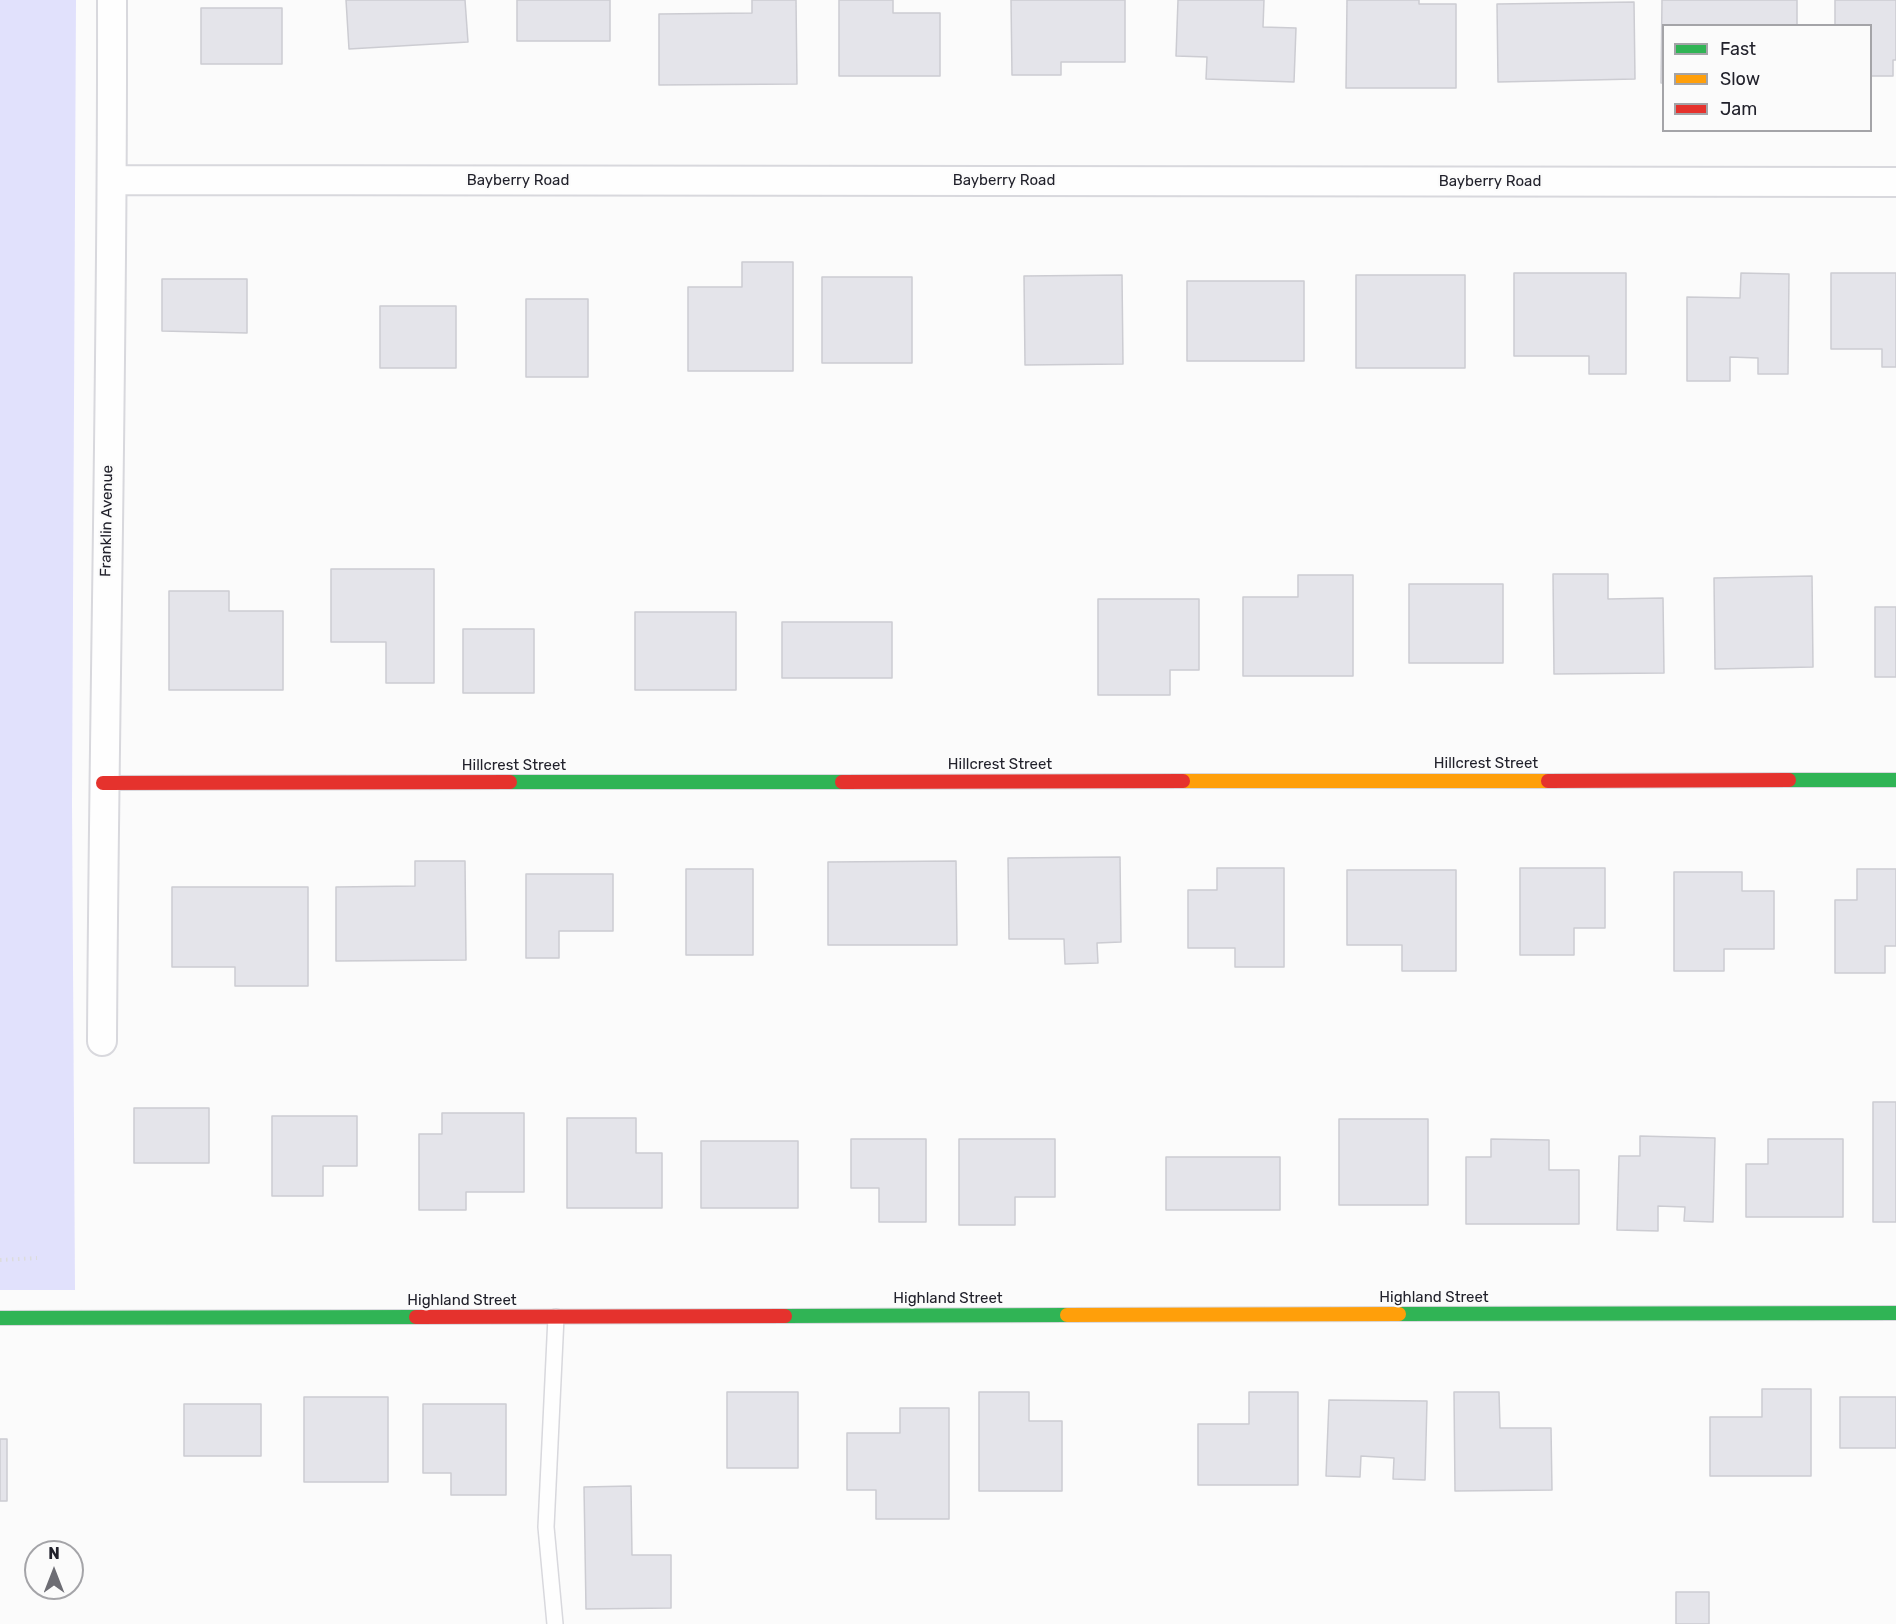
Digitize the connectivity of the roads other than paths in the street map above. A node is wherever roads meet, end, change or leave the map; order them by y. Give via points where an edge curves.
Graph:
1 (112, 0) edge
2 (113, 180) junction
3 (1896, 182) edge
4 (1896, 780) edge
5 (103, 783) junction
6 (102, 1041) dead end
7 (1896, 1313) edge
8 (556, 1317) junction
9 (0, 1318) edge
10 (555, 1624) edge

1 - 2 street, Franklin Avenue
2 - 3 street, Bayberry Road
2 - 5 street, Franklin Avenue
4 - 5 street, Hillcrest Street
5 - 6 street, Franklin Avenue
7 - 8 street, Highland Street
8 - 9 street, Highland Street
8 - 10 lane via 546,1527

